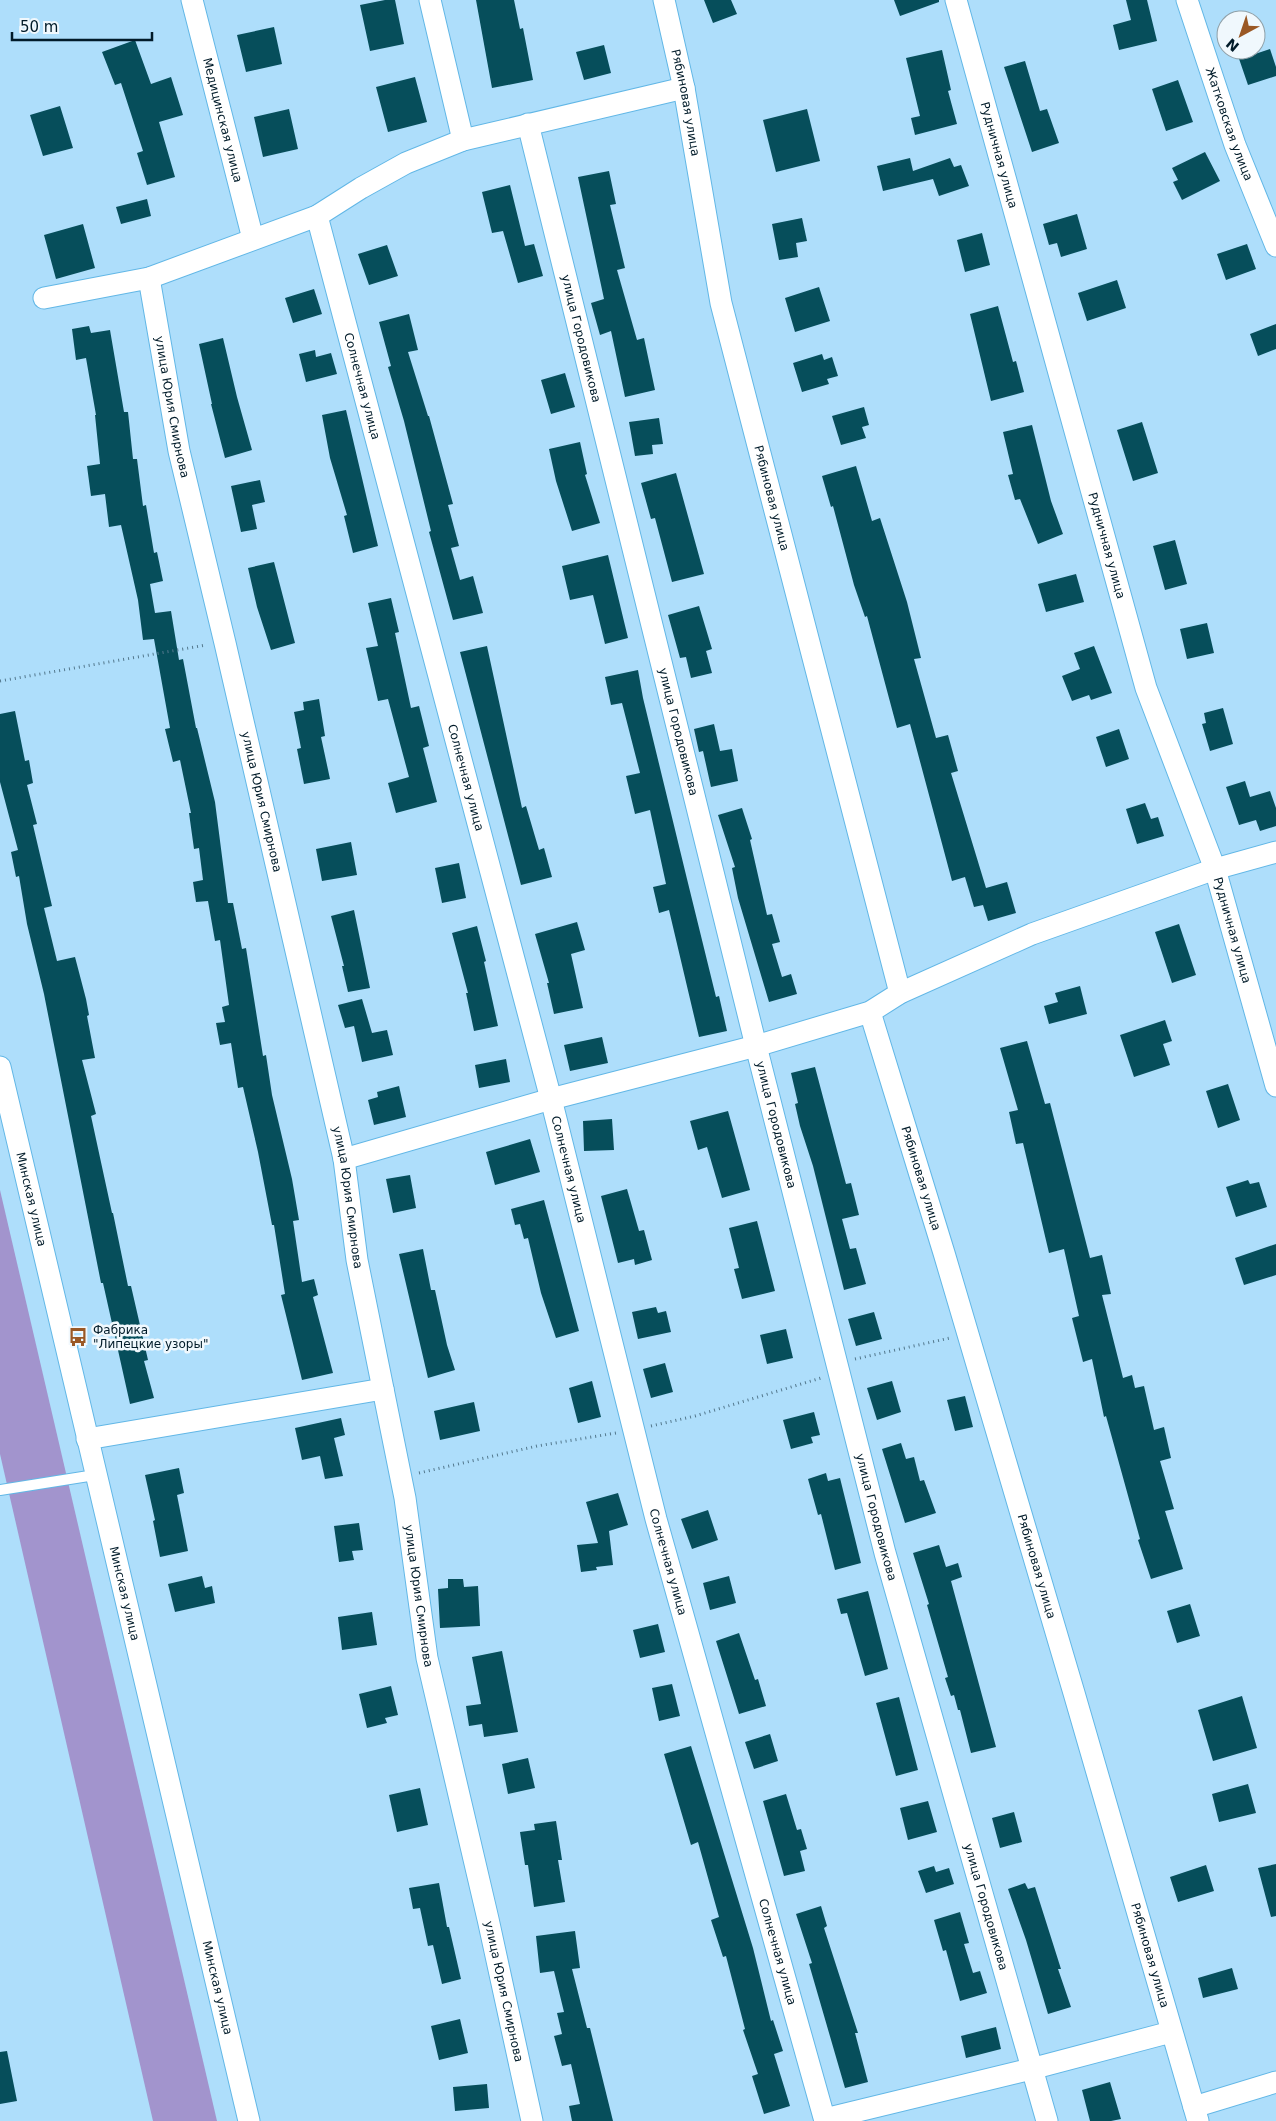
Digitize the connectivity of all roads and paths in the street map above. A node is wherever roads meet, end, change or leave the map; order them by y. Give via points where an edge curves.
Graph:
1 (192, 0) edge
2 (430, 0) edge
3 (664, 0) edge
4 (956, 0) edge
5 (1187, 0) edge
6 (684, 88) junction
7 (528, 124) junction
8 (464, 140) junction
9 (317, 216) junction
10 (253, 239) junction
11 (1276, 246) edge
12 (148, 278) junction
13 (44, 298) dead end
14 (226, 643) junction
15 (0, 681) edge
16 (1276, 852) edge
17 (1214, 869) junction
18 (900, 993) junction
19 (870, 1012) junction
20 (756, 1046) junction
21 (0, 1067) edge
22 (1276, 1086) edge
23 (551, 1099) junction
24 (344, 1159) junction
25 (968, 1334) junction
26 (839, 1373) junction
27 (384, 1389) junction
28 (633, 1430) junction
29 (87, 1439) junction
30 (414, 1474) dead end
31 (95, 1475) junction
32 (0, 1490) edge
33 (1171, 2032) junction
34 (1032, 2069) junction
35 (1276, 2082) edge
36 (1196, 2114) edge
37 (825, 2120) edge
38 (249, 2121) edge
39 (532, 2121) edge
40 (1047, 2121) edge

1 - 10 street, Медицинская улица
2 - 8 street
3 - 6 street, Рябиновая улица
4 - 17 street, Рудничная улица via 1146,688
5 - 11 street, Жатковская улица via 1234,145
6 - 7 street
6 - 18 street, Рябиновая улица via 720,303
7 - 8 street
7 - 20 street, улица Городовикова
8 - 9 street via 406,164
9 - 10 street
9 - 23 street, Солнечная улица
10 - 12 street
12 - 13 street
12 - 14 street, улица Юрия Смирнова via 178,451
14 - 15 path
14 - 24 street, улица Юрия Смирнова
16 - 17 street
17 - 18 street via 1032,934
17 - 22 street, Рудничная улица
18 - 19 street
19 - 20 street
19 - 25 street, Рябиновая улица
20 - 23 street
20 - 26 street, улица Городовикова
21 - 29 street, Минская улица
23 - 24 street
23 - 28 street, Солнечная улица
24 - 27 street, улица Юрия Смирнова via 357,1260
25 - 26 path via 849,1361
25 - 33 street, Рябиновая улица
26 - 28 path via 695,1416
26 - 34 street, улица Городовикова via 885,1553
27 - 29 street
27 - 39 street, улица Юрия Смирнова via 405,1498 427,1658
28 - 30 path via 537,1446
28 - 37 street, Солнечная улица
29 - 31 street, Минская улица
31 - 32 lane
31 - 38 street, Минская улица
33 - 34 street
33 - 36 street, Рябиновая улица
34 - 37 street
34 - 40 street, улица Городовикова
35 - 36 street

